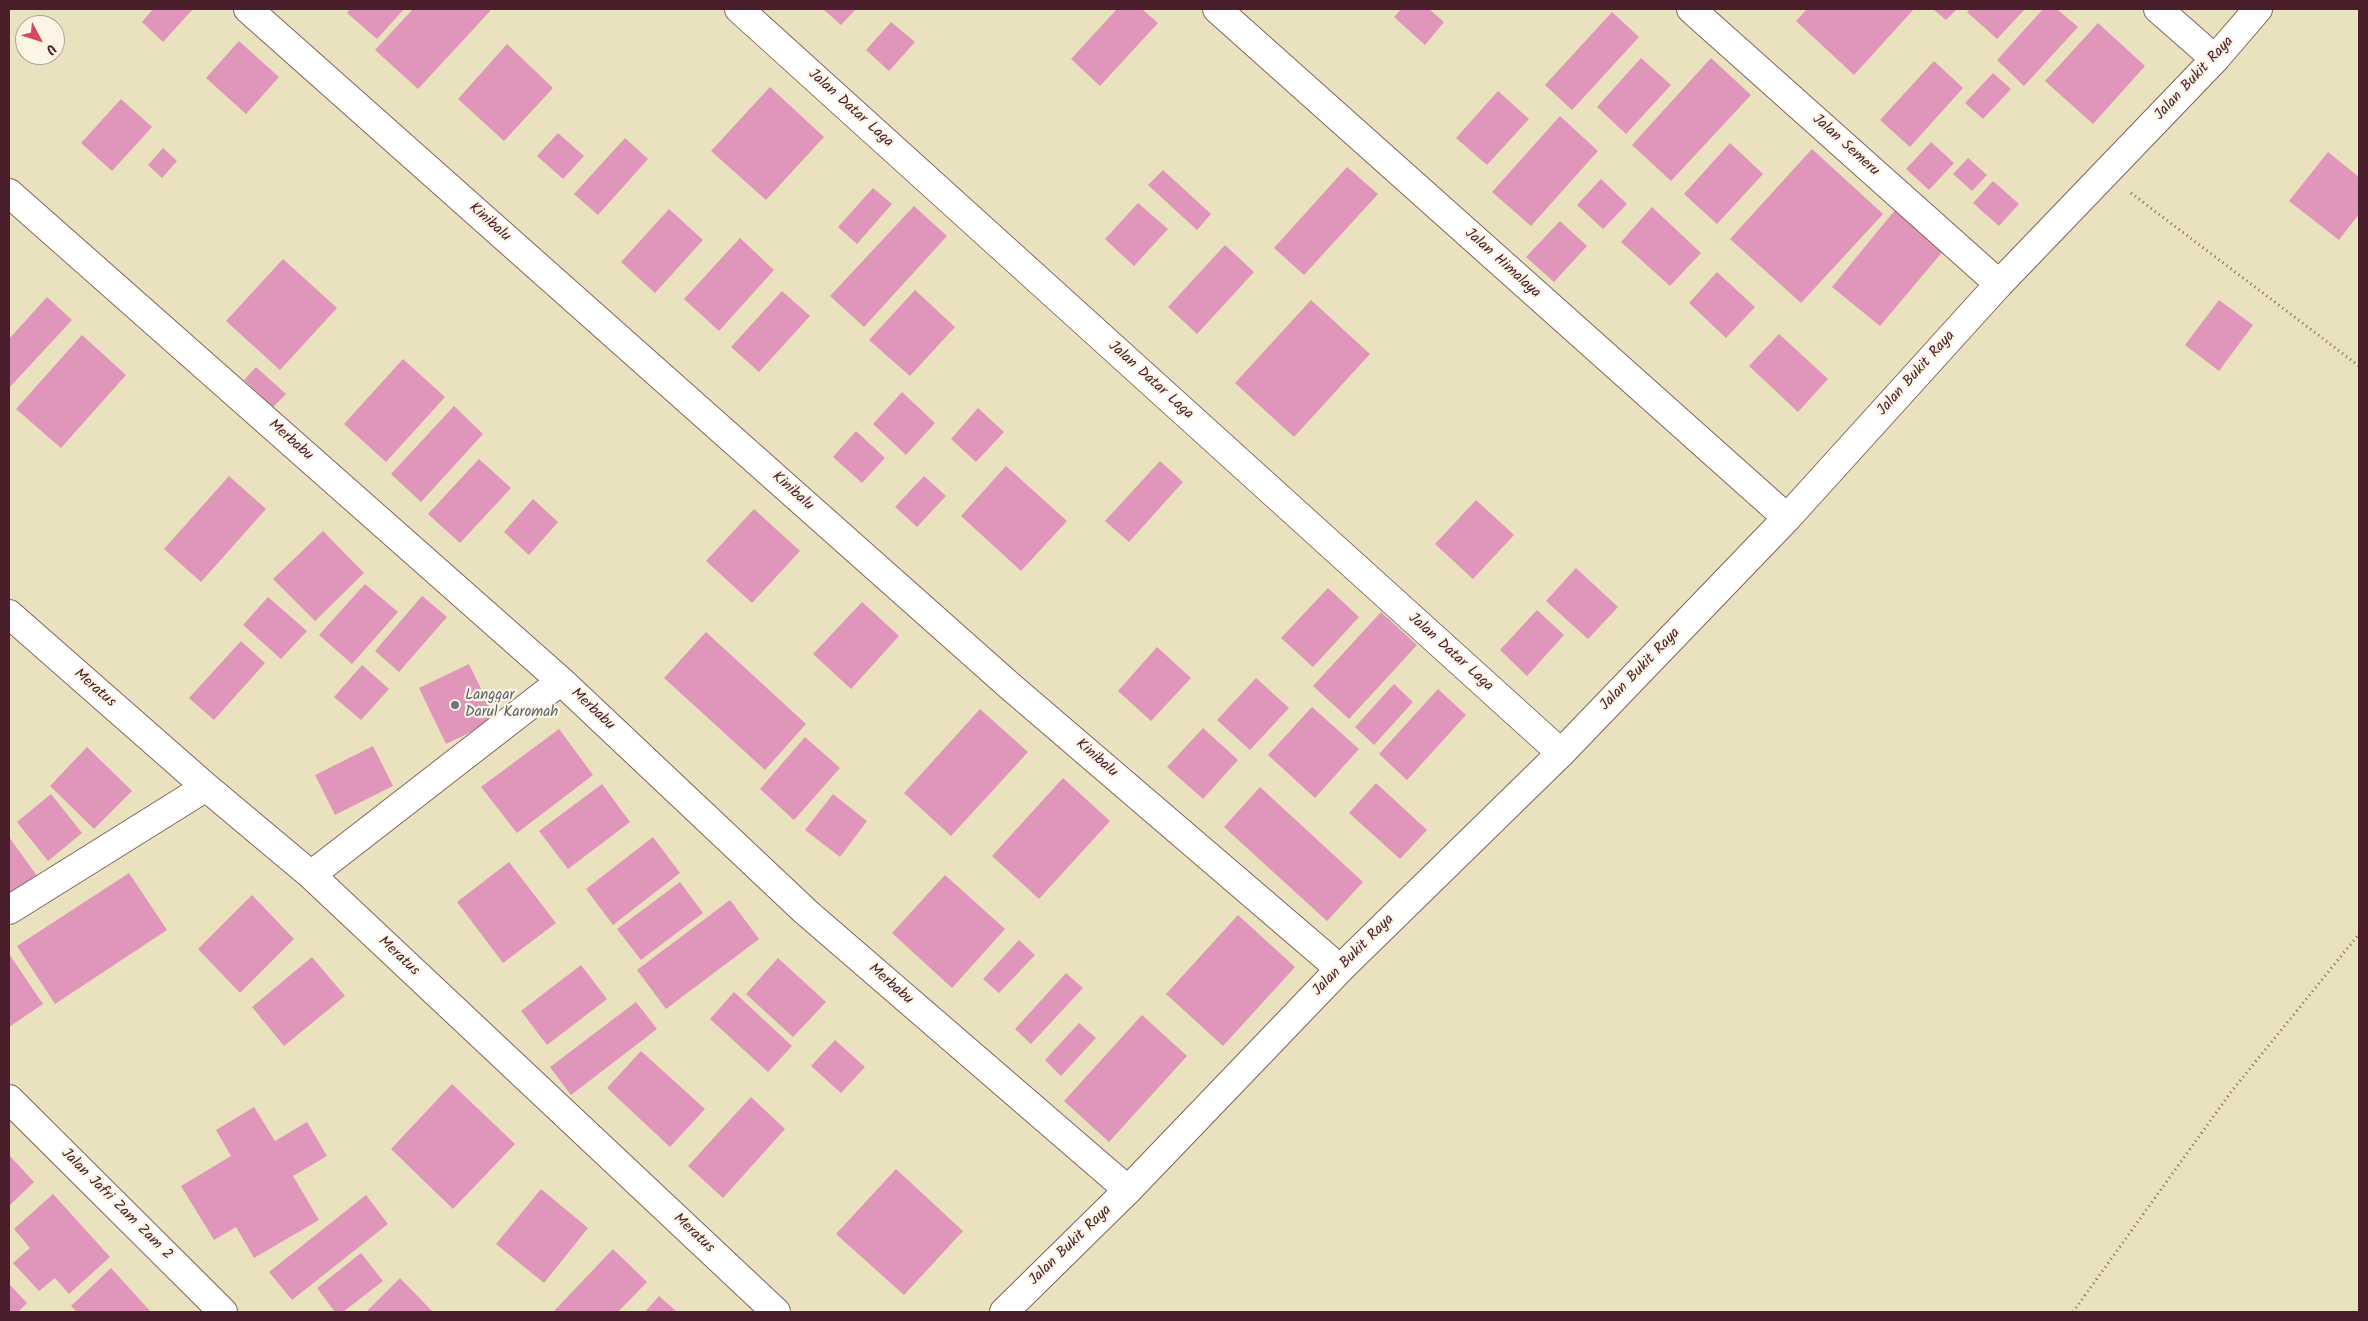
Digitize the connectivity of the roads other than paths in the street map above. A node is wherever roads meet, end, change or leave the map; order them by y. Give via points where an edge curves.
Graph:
1 (248, 9) edge
2 (739, 9) edge
3 (1217, 9) edge
4 (1691, 9) edge
5 (2158, 9) edge
6 (2258, 9) edge
7 (2215, 59) junction
8 (9, 193) edge
9 (1999, 284) junction
10 (1787, 518) junction
11 (9, 614) edge
12 (561, 681) junction
13 (1561, 753) junction
14 (206, 786) junction
15 (311, 875) junction
16 (9, 910) edge
17 (1340, 969) junction
18 (9, 1098) edge
19 (1128, 1190) junction
20 (223, 1312) edge
21 (776, 1312) edge
22 (1004, 1312) edge

1 - 17 street, Kinibalu via 1011,687
2 - 13 street, Jalan Datar Laga
3 - 10 street, Jalan Himalaya
4 - 9 street, Jalan Semeru
5 - 7 street
6 - 7 street, Jalan Bukit Raya
7 - 9 street, Jalan Bukit Raya
8 - 12 street, Merbabu
9 - 10 street, Jalan Bukit Raya
10 - 13 street, Jalan Bukit Raya
11 - 14 street, Meratus
12 - 15 street
12 - 19 street, Merbabu via 806,912
13 - 17 street, Jalan Bukit Raya
14 - 15 street, Meratus
14 - 16 street
15 - 21 street, Meratus
17 - 19 street, Jalan Bukit Raya
18 - 20 street, Jalan Jafri Zam Zam 2
19 - 22 street, Jalan Bukit Raya

